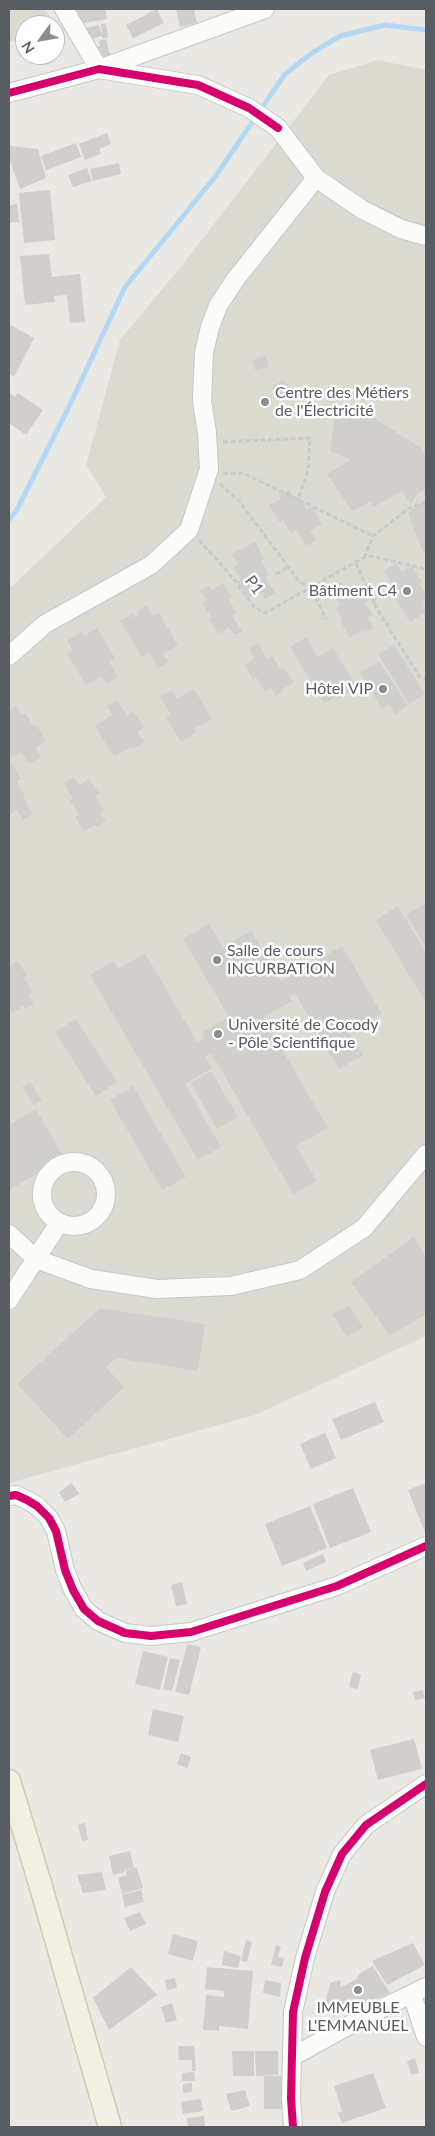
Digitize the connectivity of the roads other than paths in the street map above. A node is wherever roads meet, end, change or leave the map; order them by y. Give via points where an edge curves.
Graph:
1 (64, 9) edge
2 (265, 9) edge
3 (99, 69) junction
4 (9, 93) edge
5 (316, 178) junction
6 (426, 236) edge
7 (9, 656) edge
8 (426, 1154) edge
9 (59, 1223) dead end
10 (9, 1234) edge
11 (36, 1260) junction
12 (9, 1300) edge
13 (9, 1496) edge
14 (426, 1546) edge
15 (9, 1782) edge
16 (426, 1784) edge
17 (419, 1991) edge
18 (426, 2037) edge
19 (292, 2057) junction
20 (110, 2127) edge
21 (293, 2127) edge

1 - 3 street
2 - 3 street
3 - 4 street
3 - 5 street via 198,85 249,108 278,128
5 - 6 street via 363,210 401,229
5 - 7 street via 235,280 218,306 210,327 204,353 202,402 208,443 208,474 189,530 151,565 45,624
8 - 11 street via 364,1228 300,1270 231,1286 157,1290 91,1279
9 - 11 street
10 - 11 street
11 - 12 street
13 - 14 street via 27,1500 49,1518 56,1531 65,1570 84,1609 98,1621 125,1633 151,1636 191,1632 337,1586
15 - 20 main road
16 - 19 street via 366,1825 342,1854 325,1892 305,1958 293,2012
17 - 18 street
17 - 19 street via 364,2016
19 - 21 street

